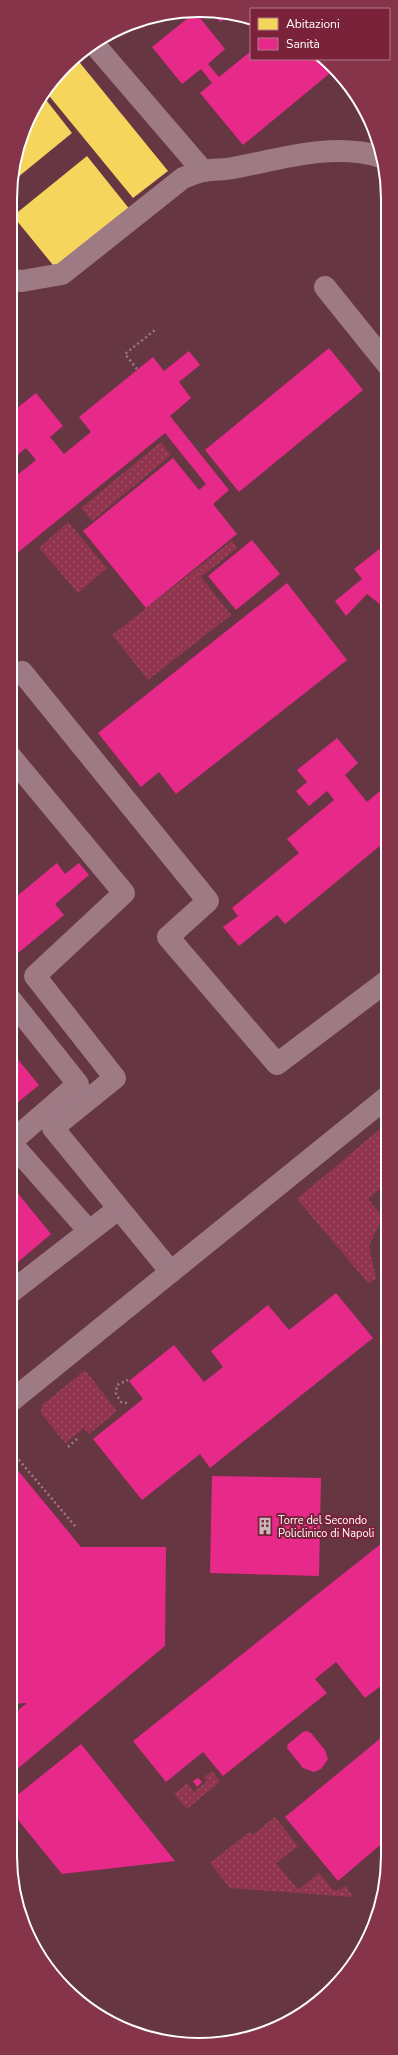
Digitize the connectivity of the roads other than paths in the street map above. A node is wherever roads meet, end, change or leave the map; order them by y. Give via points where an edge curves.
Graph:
1 (98, 48) edge
2 (376, 156) edge
3 (202, 171) junction
4 (17, 280) edge
5 (325, 287) dead end
6 (381, 355) edge
7 (22, 672) dead end
8 (17, 764) edge
9 (35, 976) junction
10 (381, 986) edge
11 (17, 992) edge
12 (17, 1008) edge
13 (381, 1102) edge
14 (17, 1137) edge
15 (17, 1149) edge
16 (118, 1209) junction
17 (89, 1231) junction
18 (171, 1272) junction
19 (17, 1287) edge
20 (17, 1396) edge

1 - 3 lane
2 - 3 lane via 363,152 319,152
3 - 4 lane via 183,178 62,274
5 - 6 lane
7 - 10 lane via 208,901 168,937 277,1064
8 - 9 lane via 124,893
9 - 11 lane
9 - 16 lane via 115,1078 53,1128
12 - 14 lane via 78,1084
13 - 18 lane
15 - 17 lane
16 - 17 lane
16 - 18 lane
17 - 19 lane
18 - 20 lane

